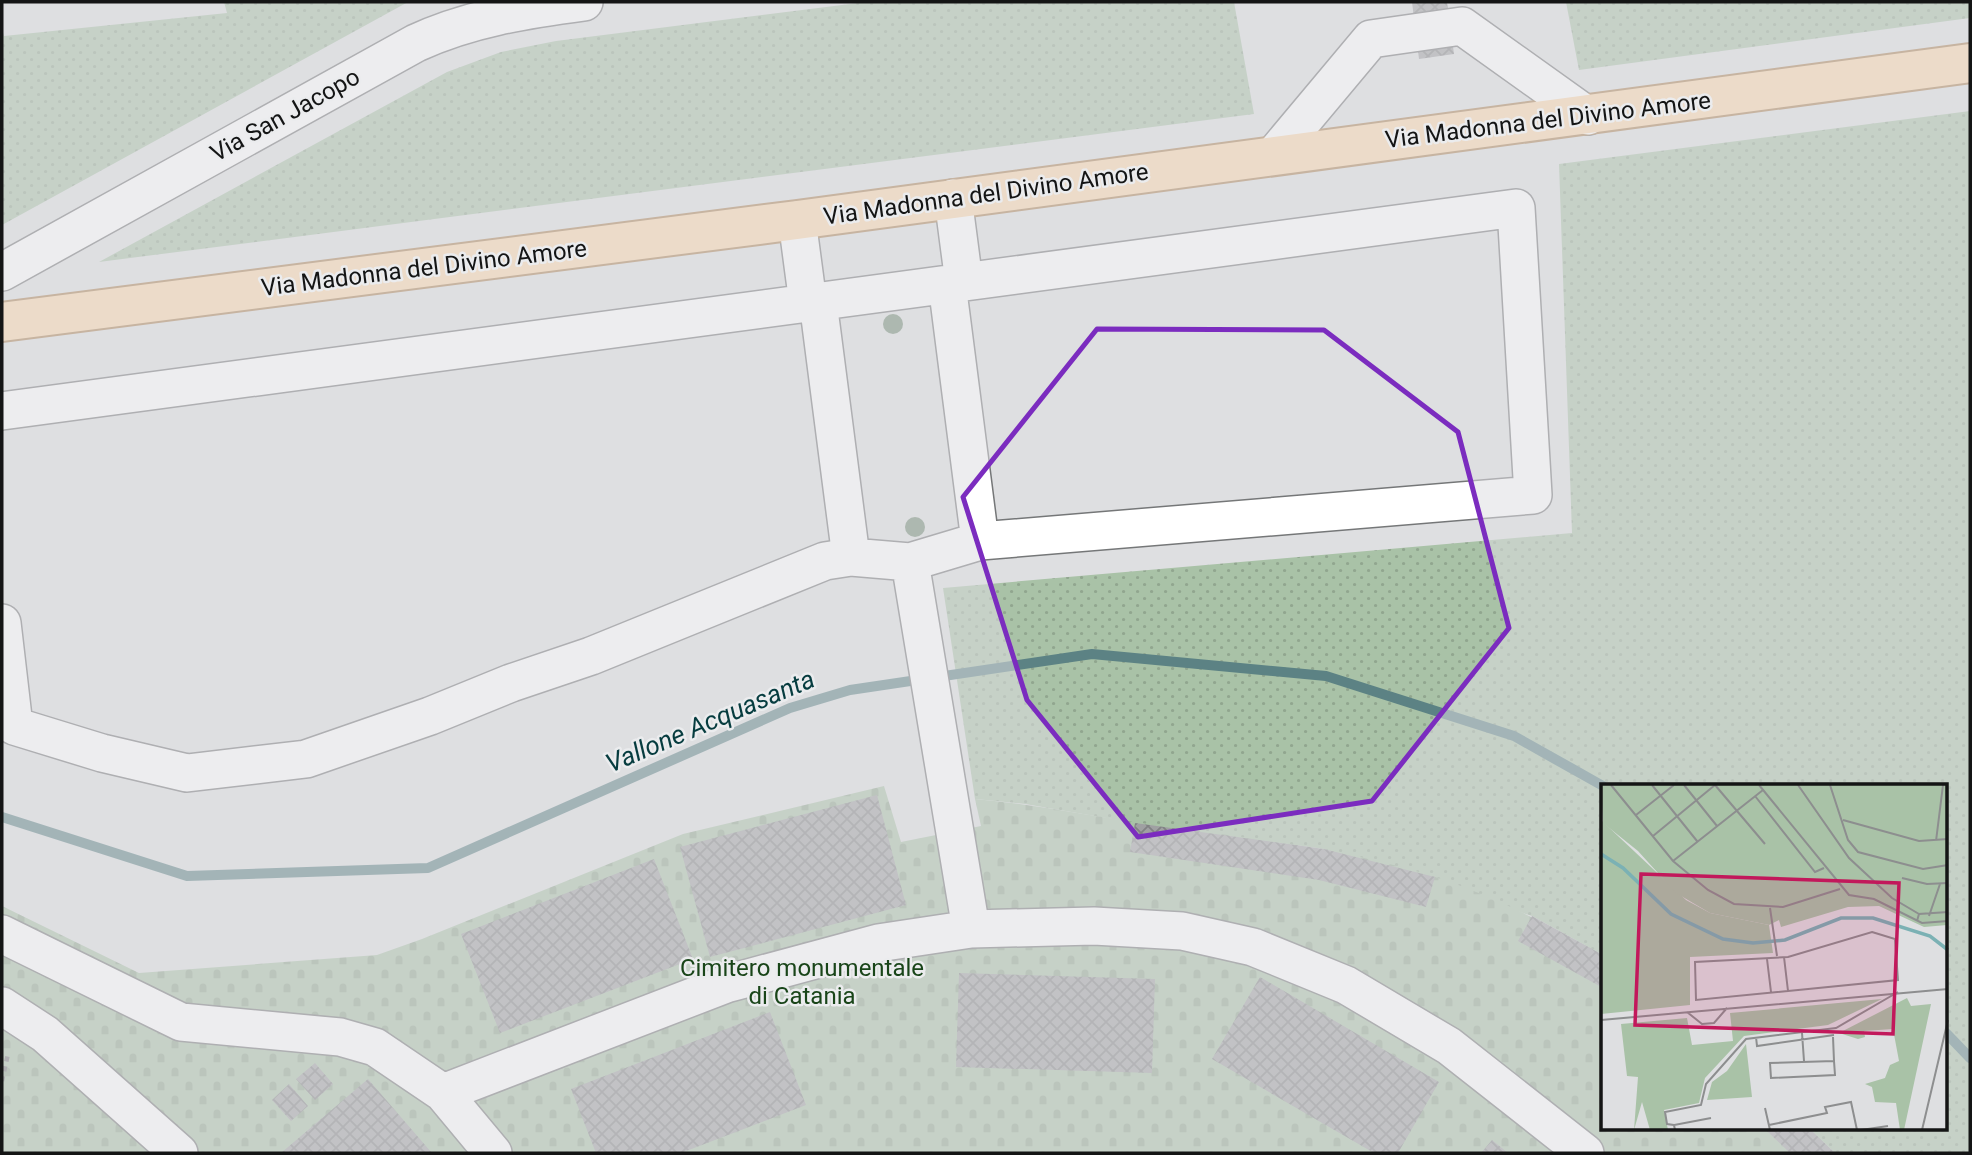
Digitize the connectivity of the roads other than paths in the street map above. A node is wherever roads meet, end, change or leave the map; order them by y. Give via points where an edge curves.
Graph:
1 (584, 2) edge
2 (445, 16) edge
3 (1970, 63) edge
4 (1588, 116) junction
5 (1274, 155) junction
6 (953, 198) junction
7 (797, 220) junction
8 (2, 272) edge
9 (955, 283) junction
10 (813, 302) junction
11 (2, 322) edge
12 (2, 411) edge
13 (980, 541) junction
14 (851, 557) junction
15 (910, 562) junction
16 (2, 623) edge
17 (971, 929) junction
18 (2, 934) edge
19 (2, 1006) edge
20 (443, 1093) junction
21 (179, 1153) edge
22 (493, 1153) edge
23 (1584, 1153) edge

1 - 2 street, Via San Jacopo
2 - 8 street, Via San Jacopo via 404,50
3 - 4 main road, Via Madonna del Divino Amore
4 - 5 main road, Via Madonna del Divino Amore
4 - 5 street via 1462,26 1371,39
5 - 6 main road, Via Madonna del Divino Amore
6 - 7 main road, Via Madonna del Divino Amore
6 - 9 street
7 - 10 street
7 - 11 main road, Via Madonna del Divino Amore
9 - 10 street
9 - 13 street
9 - 13 street via 1516,208 1533,495
10 - 12 street
10 - 14 street
13 - 15 street
14 - 15 street
14 - 16 street via 825,561 591,656 306,759 187,773 14,726
15 - 17 street
17 - 20 street via 878,943 726,984
17 - 23 street via 1094,926 1182,931 1253,947 1346,985 1449,1046
18 - 20 street via 181,1022 340,1037 374,1047
19 - 21 street via 45,1034
20 - 22 street

